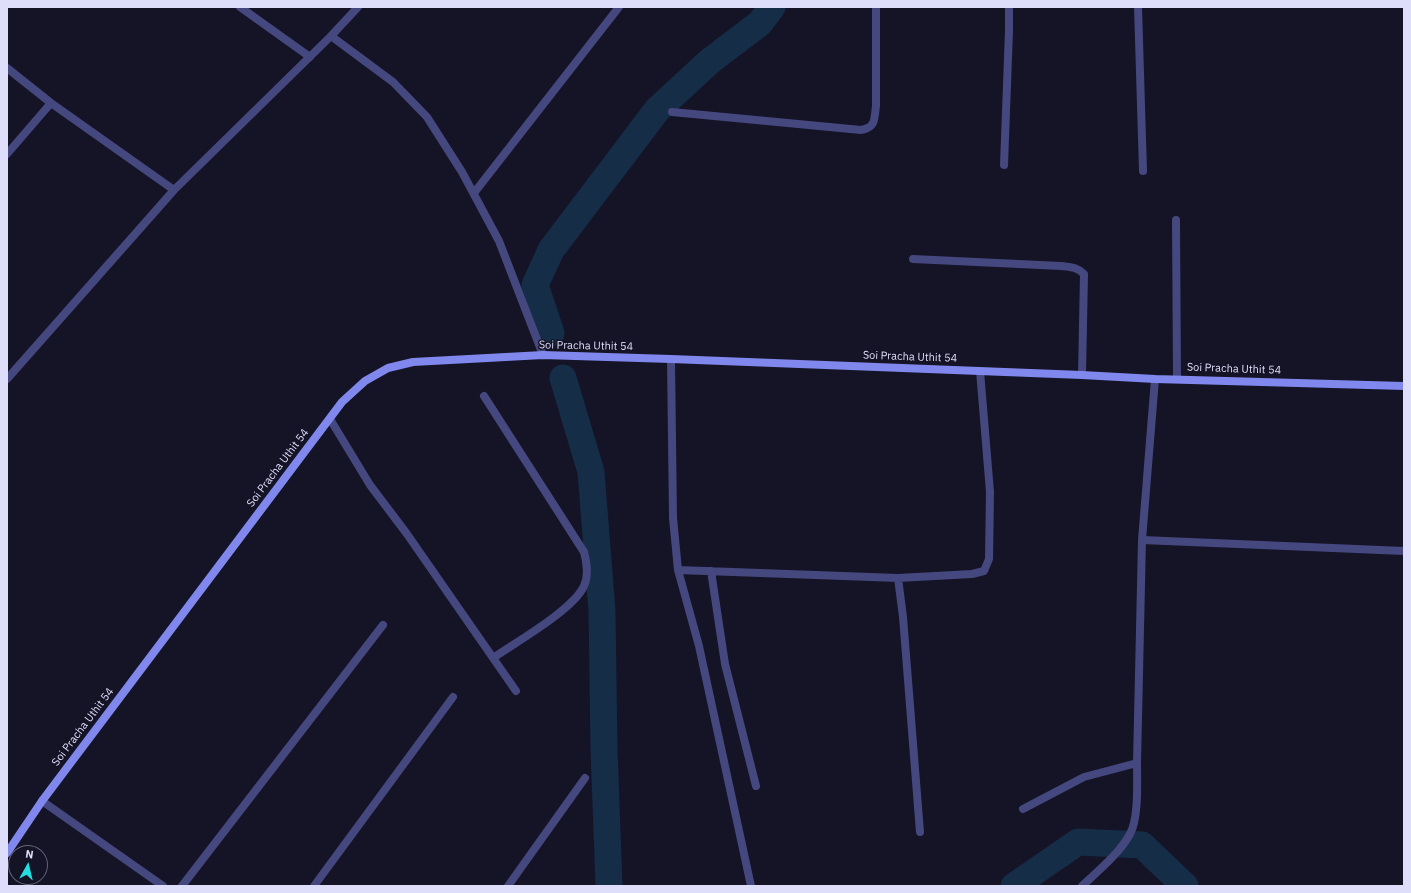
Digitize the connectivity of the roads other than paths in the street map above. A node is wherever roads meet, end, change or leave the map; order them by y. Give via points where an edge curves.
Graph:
1 (240, 7) edge
2 (358, 7) edge
3 (618, 7) edge
4 (876, 7) edge
5 (1009, 7) edge
6 (1138, 7) edge
7 (331, 36) junction
8 (310, 57) junction
9 (7, 68) edge
10 (51, 102) junction
11 (672, 112) dead end
12 (7, 154) edge
13 (1004, 165) dead end
14 (1144, 171) dead end
15 (174, 190) junction
16 (474, 193) junction
17 (1176, 220) dead end
18 (913, 259) dead end
19 (543, 355) junction
20 (671, 359) junction
21 (980, 371) junction
22 (1082, 375) junction
23 (7, 379) edge
24 (1155, 379) junction
25 (1177, 379) junction
26 (1404, 386) edge
27 (484, 396) dead end
28 (330, 419) junction
29 (1142, 540) junction
30 (1404, 551) edge
31 (678, 570) junction
32 (712, 571) junction
33 (898, 578) junction
34 (383, 625) dead end
35 (493, 658) junction
36 (516, 690) dead end
37 (453, 697) dead end
38 (1137, 763) junction
39 (585, 778) dead end
40 (756, 786) dead end
41 (42, 800) junction
42 (1023, 809) dead end
43 (920, 832) dead end
44 (7, 853) edge
45 (163, 886) edge
46 (182, 886) edge
47 (314, 886) edge
48 (508, 886) edge
49 (751, 886) edge
50 (1082, 886) edge

1 - 8 street
2 - 7 street
3 - 16 street
4 - 11 street via 876,106 874,122 868,129
5 - 13 street
6 - 14 street
7 - 8 street
7 - 16 street via 393,82 427,117
8 - 15 street
9 - 10 street
10 - 12 street
10 - 15 street
15 - 23 street
16 - 19 street via 499,241
17 - 25 street
18 - 22 street via 1061,266 1080,270 1084,274
19 - 20 street, Soi Pracha Uthit 54
19 - 28 street, Soi Pracha Uthit 54 via 413,362 388,368 365,381 342,402
20 - 21 street, Soi Pracha Uthit 54
20 - 31 street via 673,518
21 - 22 street, Soi Pracha Uthit 54
21 - 33 street via 990,492 987,566 984,572 972,574
22 - 24 street, Soi Pracha Uthit 54
24 - 25 street, Soi Pracha Uthit 54
24 - 29 street
25 - 26 street, Soi Pracha Uthit 54
27 - 35 street via 584,552 587,563 584,586 575,599 553,618
28 - 35 street via 370,485
28 - 41 street, Soi Pracha Uthit 54
29 - 30 street
29 - 38 street
31 - 32 street
31 - 49 street via 699,646
32 - 33 street
32 - 40 street via 725,664
33 - 43 street
34 - 46 street
35 - 36 street
37 - 47 street
38 - 42 street via 1084,777
38 - 50 street via 1138,798 1131,833 1112,858
39 - 48 street
41 - 44 street, Soi Pracha Uthit 54
41 - 45 street

